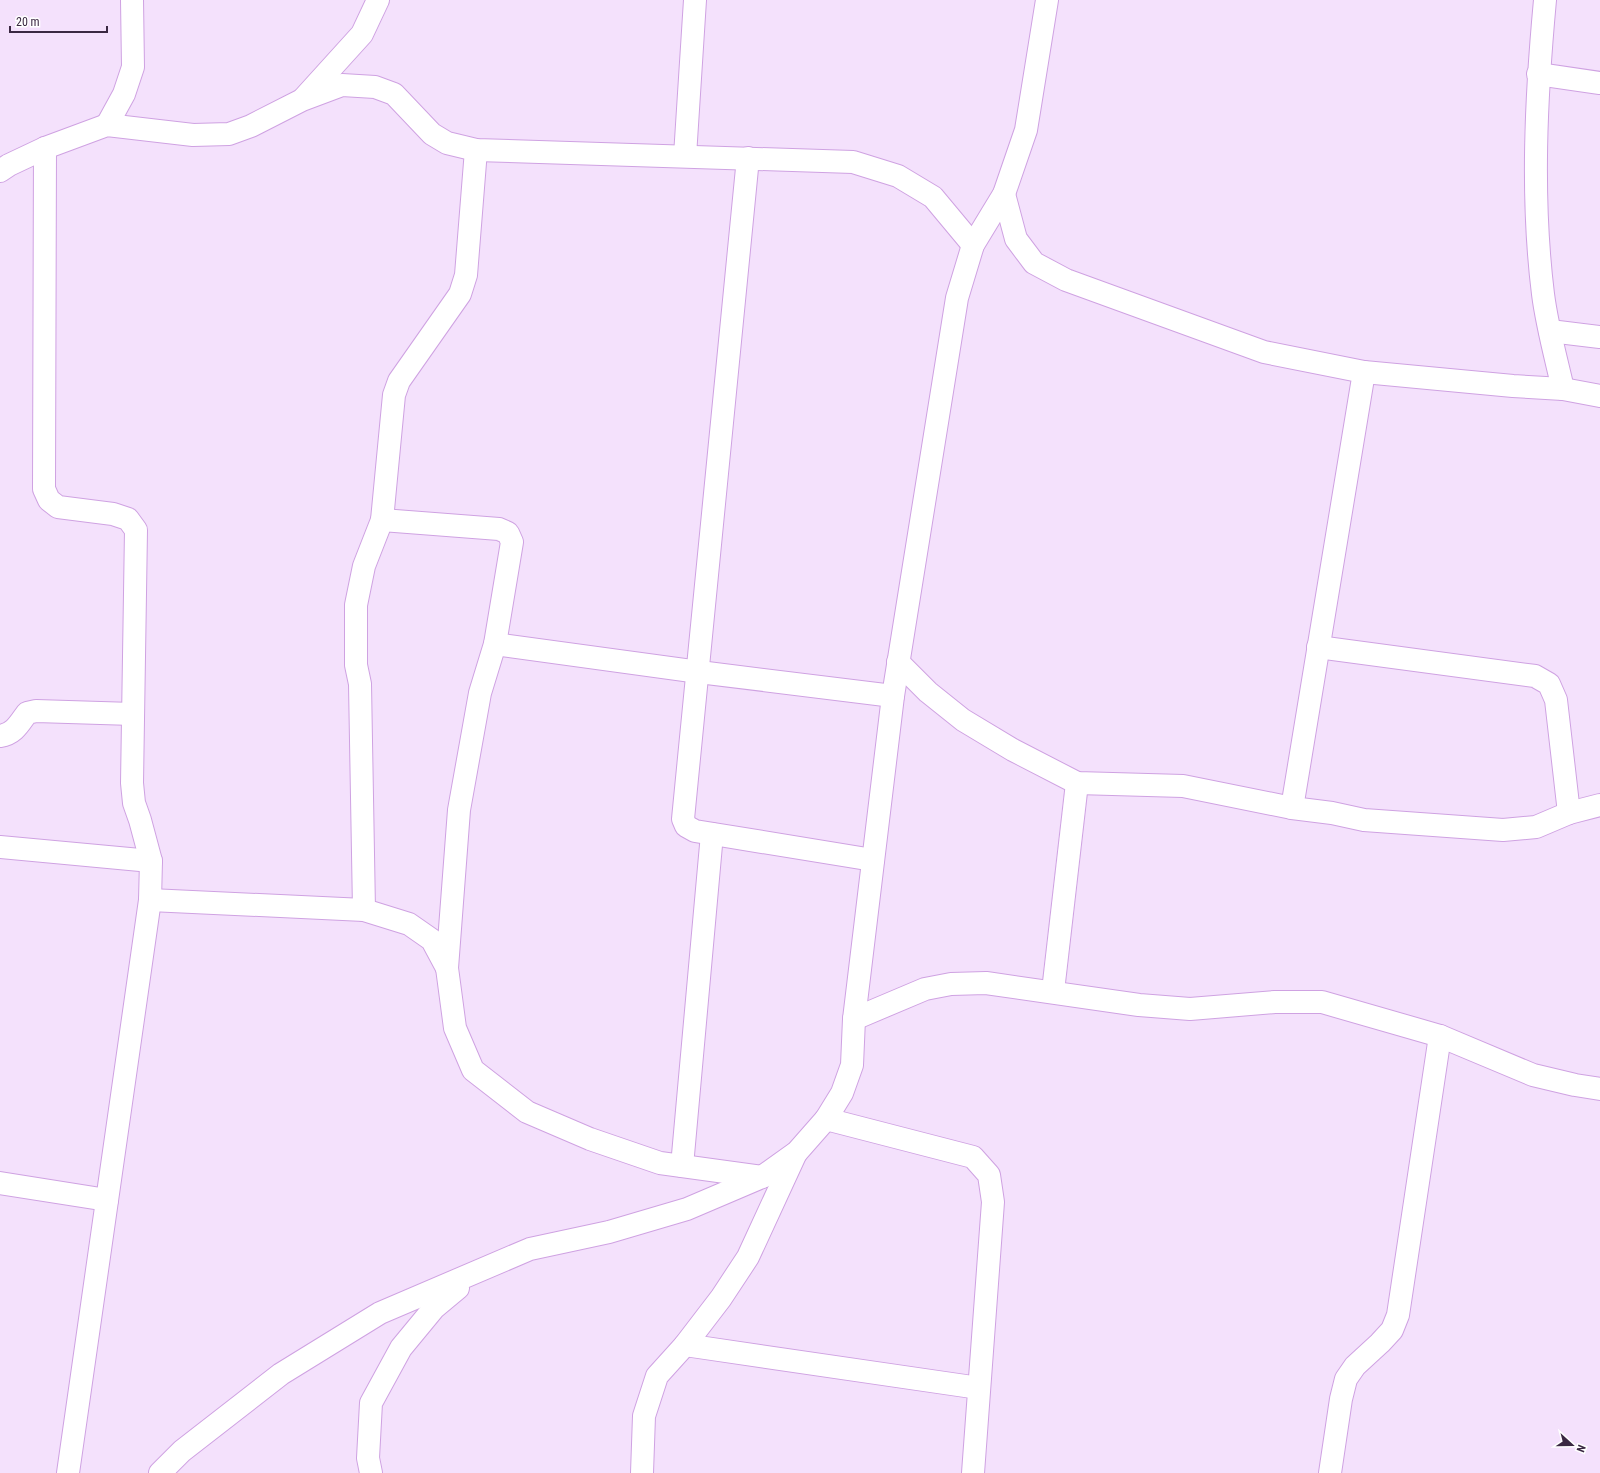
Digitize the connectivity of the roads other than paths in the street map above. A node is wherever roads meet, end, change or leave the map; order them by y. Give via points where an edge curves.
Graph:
1 (132, 0) edge
2 (378, 0) edge
3 (695, 0) edge
4 (1047, 0) edge
5 (1545, 0) edge
6 (1538, 74) junction
7 (1600, 83) edge
8 (302, 100) junction
9 (107, 125) junction
10 (45, 148) junction
11 (476, 150) junction
12 (685, 156) junction
13 (748, 158) junction
14 (0, 171) edge
15 (1004, 194) junction
16 (973, 244) junction
17 (1550, 331) junction
18 (1600, 337) edge
19 (1364, 372) junction
20 (1563, 389) junction
21 (1600, 396) edge
22 (382, 520) junction
23 (495, 644) junction
24 (1318, 647) junction
25 (898, 662) junction
26 (699, 672) junction
27 (893, 696) junction
28 (133, 714) junction
29 (0, 736) edge
30 (1077, 783) junction
31 (1600, 805) edge
32 (1292, 808) junction
33 (1570, 813) junction
34 (712, 834) junction
35 (0, 847) edge
36 (873, 860) junction
37 (151, 861) junction
38 (150, 900) junction
39 (364, 910) junction
40 (447, 968) junction
41 (1053, 991) junction
42 (854, 1019) junction
43 (1440, 1036) junction
44 (1600, 1089) edge
45 (826, 1119) junction
46 (797, 1152) junction
47 (682, 1166) junction
48 (762, 1177) junction
49 (0, 1183) edge
50 (107, 1200) junction
51 (478, 1272) junction
52 (685, 1345) junction
53 (979, 1388) junction
54 (68, 1473) edge
55 (160, 1473) edge
56 (371, 1473) edge
57 (642, 1473) edge
58 (972, 1473) edge
59 (1330, 1473) edge

1 - 9 street via 133,67 124,94
2 - 8 street via 362,34
3 - 12 street
4 - 15 street via 1026,130
5 - 6 street
6 - 7 street
6 - 17 street via 1536,200 1543,294
8 - 9 street via 251,126 229,134 192,135
8 - 11 street via 342,86 375,87 394,94 432,134 447,143
9 - 10 street
10 - 14 street
10 - 28 street via 44,489 49,500 58,507 113,514 128,519 136,530
11 - 12 street
11 - 22 street via 466,275 460,294 399,381 394,395
12 - 13 street
13 - 16 street via 853,162 898,176 932,197
13 - 26 street
15 - 16 street
15 - 19 street via 1016,239 1034,263 1066,280 1264,352
16 - 25 street via 957,298
17 - 18 street
17 - 20 street
19 - 20 street
19 - 24 street
20 - 21 street
22 - 23 street via 499,529 508,533 512,542
22 - 39 street via 364,566 356,605
23 - 26 street
23 - 40 street via 480,693 459,810
24 - 32 street
24 - 33 street via 1535,676 1549,684 1556,700
25 - 27 street
25 - 30 street via 928,692 963,720
26 - 27 street
26 - 34 street via 683,819 686,826 695,831
27 - 36 street
28 - 29 street via 36,711 27,713 14,731
28 - 37 street via 134,803
30 - 32 street via 1183,786
30 - 41 street
31 - 33 street
32 - 33 street via 1364,820 1503,830 1536,827
34 - 36 street
34 - 47 street
35 - 37 street
36 - 42 street
37 - 38 street
38 - 39 street
38 - 50 street
39 - 40 street via 409,924 432,940
40 - 47 street via 455,1028 473,1070 527,1112 590,1139 660,1163
41 - 42 street via 986,983 951,984 924,989
41 - 43 street via 1139,1005 1190,1009 1275,1002 1322,1002
42 - 45 street via 852,1065 842,1093
43 - 44 street via 1533,1075
43 - 59 street via 1398,1315 1392,1330 1355,1366 1346,1379
45 - 46 street
45 - 53 street via 973,1157 989,1175 993,1202
46 - 48 street
46 - 52 street via 748,1257
47 - 48 street
48 - 51 street via 687,1209 609,1232 530,1249
49 - 50 street
50 - 54 street
51 - 55 street via 380,1313 281,1374 182,1451
51 - 56 street via 434,1308 401,1348 371,1403 368,1458
52 - 53 street
52 - 57 street via 657,1376 644,1416
53 - 58 street

